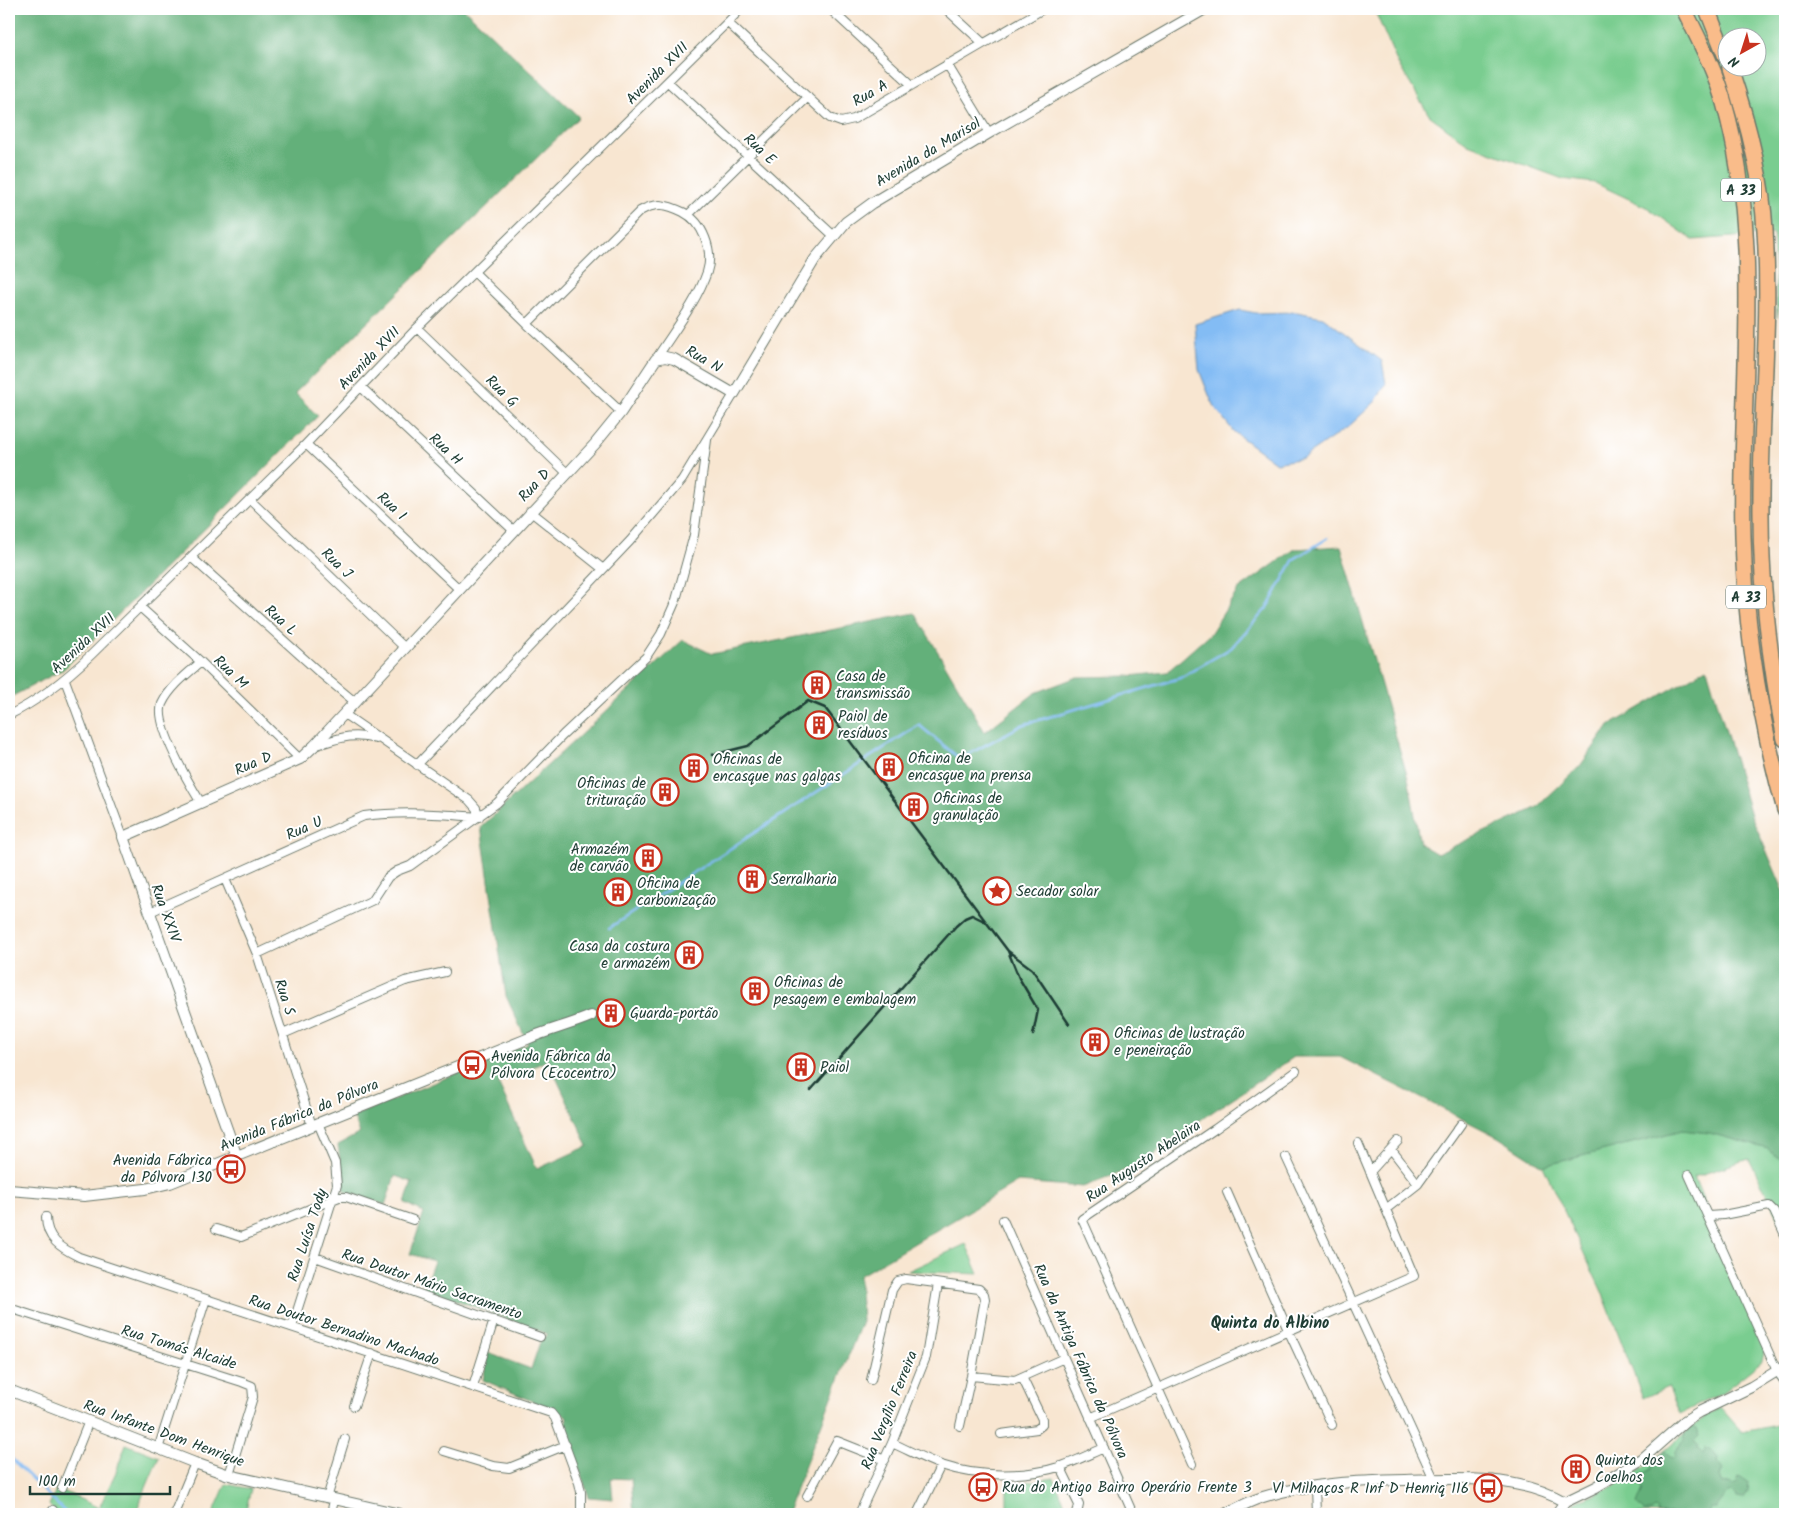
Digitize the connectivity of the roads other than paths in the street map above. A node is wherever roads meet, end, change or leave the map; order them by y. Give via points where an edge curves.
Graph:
1 (741, 9) edge
2 (830, 9) edge
3 (946, 9) edge
4 (1043, 9) edge
5 (1202, 9) edge
6 (1684, 9) edge
7 (1707, 9) edge
8 (728, 23) junction
9 (1716, 32) edge
10 (984, 43) junction
11 (947, 64) junction
12 (1733, 78) edge
13 (668, 82) junction
14 (912, 85) junction
15 (808, 97) junction
16 (989, 133) junction
17 (748, 157) junction
18 (688, 215) junction
19 (834, 236) junction
20 (474, 272) junction
21 (527, 324) junction
22 (417, 328) junction
23 (656, 359) junction
24 (361, 387) junction
25 (734, 394) junction
26 (621, 412) junction
27 (707, 440) junction
28 (306, 444) junction
29 (567, 473) junction
30 (250, 499) junction
31 (530, 511) junction
32 (513, 530) junction
33 (191, 557) junction
34 (602, 569) junction
35 (460, 589) junction
36 (140, 607) junction
37 (1768, 640) junction
38 (405, 648) junction
39 (201, 662) junction
40 (65, 680) junction
41 (355, 702) junction
42 (1785, 711) edge
43 (344, 714) junction
44 (9, 715) edge
45 (1785, 739) edge
46 (383, 741) junction
47 (314, 746) junction
48 (300, 759) junction
49 (417, 765) junction
50 (201, 803) junction
51 (1785, 810) edge
52 (479, 817) junction
53 (123, 837) junction
54 (225, 879) junction
55 (150, 912) junction
56 (257, 954) junction
57 (445, 972) dead end
58 (591, 1016) dead end
59 (283, 1034) junction
60 (1296, 1071) dead end
61 (1461, 1124) dead end
62 (315, 1125) junction
63 (1398, 1141) dead end
64 (1358, 1143) dead end
65 (1391, 1149) junction
66 (237, 1157) junction
67 (1286, 1157) dead end
68 (1370, 1172) junction
69 (1689, 1176) dead end
70 (1418, 1184) junction
71 (9, 1190) edge
72 (1227, 1192) dead end
73 (334, 1198) junction
74 (1386, 1209) junction
75 (1708, 1216) junction
76 (46, 1217) dead end
77 (413, 1220) dead end
78 (1003, 1220) dead end
79 (216, 1228) dead end
80 (1785, 1235) edge
81 (314, 1257) junction
82 (938, 1284) junction
83 (206, 1299) junction
84 (1353, 1302) junction
85 (9, 1308) edge
86 (494, 1320) junction
87 (292, 1327) junction
88 (1288, 1330) junction
89 (540, 1337) dead end
90 (372, 1353) junction
91 (1064, 1358) junction
92 (186, 1364) junction
93 (1781, 1368) edge
94 (971, 1376) junction
95 (1022, 1377) junction
96 (871, 1380) dead end
97 (1785, 1382) edge
98 (473, 1387) junction
99 (1158, 1387) junction
100 (9, 1390) edge
101 (354, 1406) dead end
102 (1090, 1418) junction
103 (89, 1421) junction
104 (1332, 1425) dead end
105 (960, 1426) dead end
106 (1001, 1434) dead end
107 (345, 1439) dead end
108 (892, 1443) junction
109 (566, 1444) junction
110 (1104, 1448) junction
111 (158, 1449) junction
112 (444, 1451) dead end
113 (884, 1460) junction
114 (195, 1463) junction
115 (1192, 1464) dead end
116 (941, 1465) junction
117 (1060, 1466) junction
118 (229, 1475) junction
119 (1434, 1478) junction
120 (1315, 1486) junction
121 (62, 1488) dead end
122 (807, 1496) dead end
123 (330, 1499) junction
124 (1565, 1502) junction
125 (1235, 1512) edge
126 (174, 1514) edge
127 (330, 1514) edge
128 (400, 1514) edge
129 (581, 1514) edge
130 (859, 1514) edge
131 (917, 1514) edge
132 (1077, 1514) edge
133 (1133, 1514) edge
134 (1225, 1514) edge
135 (1316, 1514) edge
136 (1556, 1514) edge

1 - 8 street, Avenida XVII
2 - 14 street
3 - 10 street
4 - 10 street, Rua A
5 - 16 street, Avenida da Marisol
6 - 51 highway, A 33 via 1710,60 1724,103 1743,202 1746,256 1743,533 1748,623 1759,702
7 - 9 highway
8 - 13 street, Avenida XVII
8 - 15 street, Rua A
10 - 11 street, Rua A
11 - 14 street, Rua A
11 - 16 street
12 - 37 highway, A 33 via 1751,141 1765,228 1767,303 1761,537
13 - 17 street, Rua E
13 - 20 street, Avenida XVII
14 - 15 street, Rua A via 854,119 841,122 830,118
15 - 17 street
16 - 19 street, Avenida da Marisol via 872,203 846,222
17 - 18 street
17 - 19 street, Rua E
18 - 21 street, Rua D via 668,205 651,205 640,211
18 - 23 street, Rua D via 702,229 708,247 708,270
19 - 25 street, Avenida da Marisol via 815,259
20 - 21 street
20 - 22 street, Avenida XVII
21 - 26 street
22 - 24 street, Avenida XVII
22 - 29 street, Rua G
23 - 25 street, Rua N via 674,359
23 - 26 street, Rua D
24 - 28 street, Avenida XVII
24 - 32 street, Rua H
25 - 27 street
26 - 29 street, Rua D
27 - 34 street via 682,480
27 - 52 street via 694,535 676,600 661,634 646,657 563,735 498,803
28 - 30 street, Avenida XVII
28 - 35 street, Rua I
29 - 31 street, Rua D
30 - 33 street, Avenida XVII
30 - 38 street, Rua J
31 - 32 street, Rua D
31 - 34 street
32 - 35 street, Rua D
33 - 36 street, Avenida XVII
33 - 41 street, Rua L
34 - 49 street
35 - 38 street, Rua D
36 - 39 street, Rua M
36 - 40 street, Avenida XVII
37 - 42 highway
37 - 45 highway, A 33
38 - 41 street, Rua D
39 - 48 street, Rua M
39 - 50 street via 170,693 162,706 161,717 179,765
40 - 44 street, Avenida XVII
40 - 53 street, Rua XXIV
41 - 43 street, Rua D
43 - 46 street
43 - 47 street, Rua D
46 - 47 street via 346,736
46 - 49 street
47 - 48 street, Rua D
48 - 50 street, Rua D
49 - 52 street via 469,800
50 - 53 street, Rua D
52 - 54 street, Rua U via 386,813 364,816
52 - 56 street via 410,866 388,877 373,900
53 - 55 street, Rua XXIV
54 - 55 street, Rua U
54 - 56 street, Rua S
55 - 66 street, Rua XXIV
56 - 59 street, Rua S
57 - 59 street via 405,981
58 - 62 street, Avenida Fábrica da Pólvora via 548,1030
59 - 62 street, Rua S
60 - 99 street, Rua Augusto Abelaira via 1082,1219
61 - 70 street
62 - 66 street, Avenida Fábrica da Pólvora
62 - 73 street, Rua Luísa Tody via 335,1163 337,1185
63 - 65 street
64 - 68 street
65 - 68 street
65 - 70 street
66 - 71 street, Avenida Fábrica da Pólvora via 170,1183 145,1189 84,1196
67 - 84 street
68 - 74 street
69 - 75 street
70 - 74 street
72 - 88 street
73 - 77 street via 346,1197
73 - 79 street via 241,1237
73 - 81 street, Rua Luísa Tody
74 - 84 street via 1414,1276
75 - 80 street via 1769,1206
75 - 93 street
76 - 83 street, Rua Doutor Bernadino Machado via 51,1238 66,1251
78 - 91 street, Rua da Antiga Fábrica da Pólvora
81 - 86 street, Rua Doutor Mário Sacramento
81 - 87 street, Rua Luísa Tody
82 - 94 street via 977,1289 985,1297
82 - 96 street via 906,1279 894,1286
82 - 108 street, Rua Vergílio Ferreira via 926,1357
83 - 87 street, Rua Doutor Bernadino Machado
83 - 92 street
84 - 88 street
84 - 119 street
85 - 92 street, Rua Tomás Alcaide
86 - 89 street, Rua Doutor Mário Sacramento
86 - 98 street
87 - 90 street, Rua Doutor Bernadino Machado
88 - 99 street
88 - 104 street
90 - 98 street, Rua Doutor Bernadino Machado
90 - 101 street
91 - 95 street
91 - 102 street, Rua da Antiga Fábrica da Pólvora
92 - 111 street
92 - 118 street, Rua Tomás Alcaide via 252,1386 253,1398
93 - 97 street
93 - 124 street via 1686,1420 1642,1459
94 - 95 street via 1015,1380
94 - 105 street
95 - 106 street via 1042,1425 1037,1429
98 - 109 street, Rua Doutor Bernadino Machado via 550,1413
99 - 102 street
99 - 115 street
100 - 103 street, Rua Infante Dom Henrique
102 - 110 street, Rua da Antiga Fábrica da Pólvora
103 - 111 street, Rua Infante Dom Henrique
103 - 121 street
107 - 123 street
108 - 113 street, Rua Vergílio Ferreira
108 - 116 street
109 - 112 street via 509,1468
109 - 129 street, Rua Doutor Bernadino Machado via 581,1492
110 - 117 street
110 - 133 street, Rua da Antiga Fábrica da Pólvora
111 - 114 street, Rua Infante Dom Henrique
113 - 122 street via 838,1441
113 - 130 street, Rua Vergílio Ferreira
114 - 118 street, Rua Infante Dom Henrique
114 - 126 street
116 - 117 street via 990,1474 1026,1473
116 - 131 street
117 - 132 street via 1079,1505
118 - 123 street, Rua Infante Dom Henrique
119 - 120 street via 1351,1481
119 - 124 street via 1508,1483 1546,1492
120 - 125 street via 1260,1498
120 - 135 street
123 - 127 street
123 - 128 street, Rua Infante Dom Henrique
124 - 136 street
125 - 134 street

